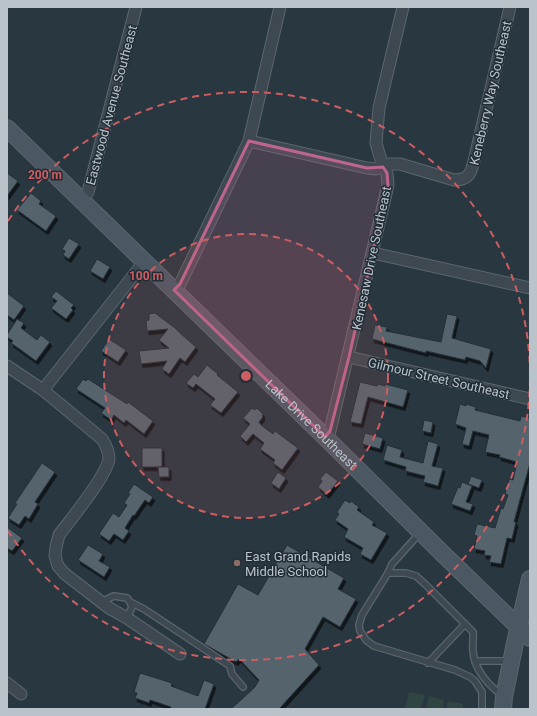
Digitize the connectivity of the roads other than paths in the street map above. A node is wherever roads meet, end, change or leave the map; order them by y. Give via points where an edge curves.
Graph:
1 (136, 7) edge
2 (280, 7) edge
3 (403, 7) edge
4 (510, 7) edge
5 (7, 128) edge
6 (249, 141) junction
7 (383, 167) junction
8 (81, 200) junction
9 (373, 253) junction
10 (144, 262) junction
11 (530, 288) edge
12 (174, 290) junction
13 (349, 357) junction
14 (7, 366) edge
15 (43, 390) junction
16 (530, 399) edge
17 (325, 437) junction
18 (421, 532) junction
19 (388, 573) junction
20 (530, 579) edge
21 (101, 602) junction
22 (130, 602) junction
23 (128, 618) junction
24 (465, 624) junction
25 (518, 627) junction
26 (530, 638) edge
27 (180, 654) dead end
28 (475, 661) junction
29 (511, 661) junction
30 (428, 663) junction
31 (7, 683) edge
32 (243, 687) dead end
33 (21, 694) dead end
34 (504, 703) edge
35 (482, 709) edge

1 - 8 street, Eastwood Avenue Southeast via 88,192
2 - 6 street
3 - 7 street, Kenesaw Drive Southeast via 379,108 376,143
4 - 7 street, Keneberry Way Southeast via 471,172 461,180 454,180 400,164 394,163
5 - 8 main road, Lake Drive Southeast
6 - 7 street via 367,168
6 - 12 street via 180,284
7 - 9 street, Kenesaw Drive Southeast via 388,185
8 - 10 main road, Lake Drive Southeast
9 - 11 street
9 - 13 street, Kenesaw Drive Southeast
10 - 12 main road, Lake Drive Southeast
10 - 15 street
12 - 17 main road, Lake Drive Southeast
13 - 16 street, Gilmour Street Southeast
13 - 17 street, Kenesaw Drive Southeast via 330,431
14 - 15 street
15 - 21 street via 107,446 109,458 105,472 60,535 56,547 58,566
17 - 18 main road, Lake Drive Southeast
18 - 19 lane via 392,564
18 - 25 main road, Lake Drive Southeast
19 - 24 lane via 416,576
19 - 30 lane via 362,615 359,626 362,636 374,646
20 - 25 main road
21 - 22 lane via 114,596 126,598
21 - 23 street
22 - 23 lane via 132,607
22 - 32 lane via 230,666 232,674
23 - 27 street
24 - 28 lane via 473,632
24 - 30 lane
25 - 26 main road, Lake Drive Southeast
25 - 29 main road
28 - 29 lane
28 - 34 lane via 478,669
29 - 34 main road
30 - 35 lane via 464,674 476,681 482,692
31 - 33 street

